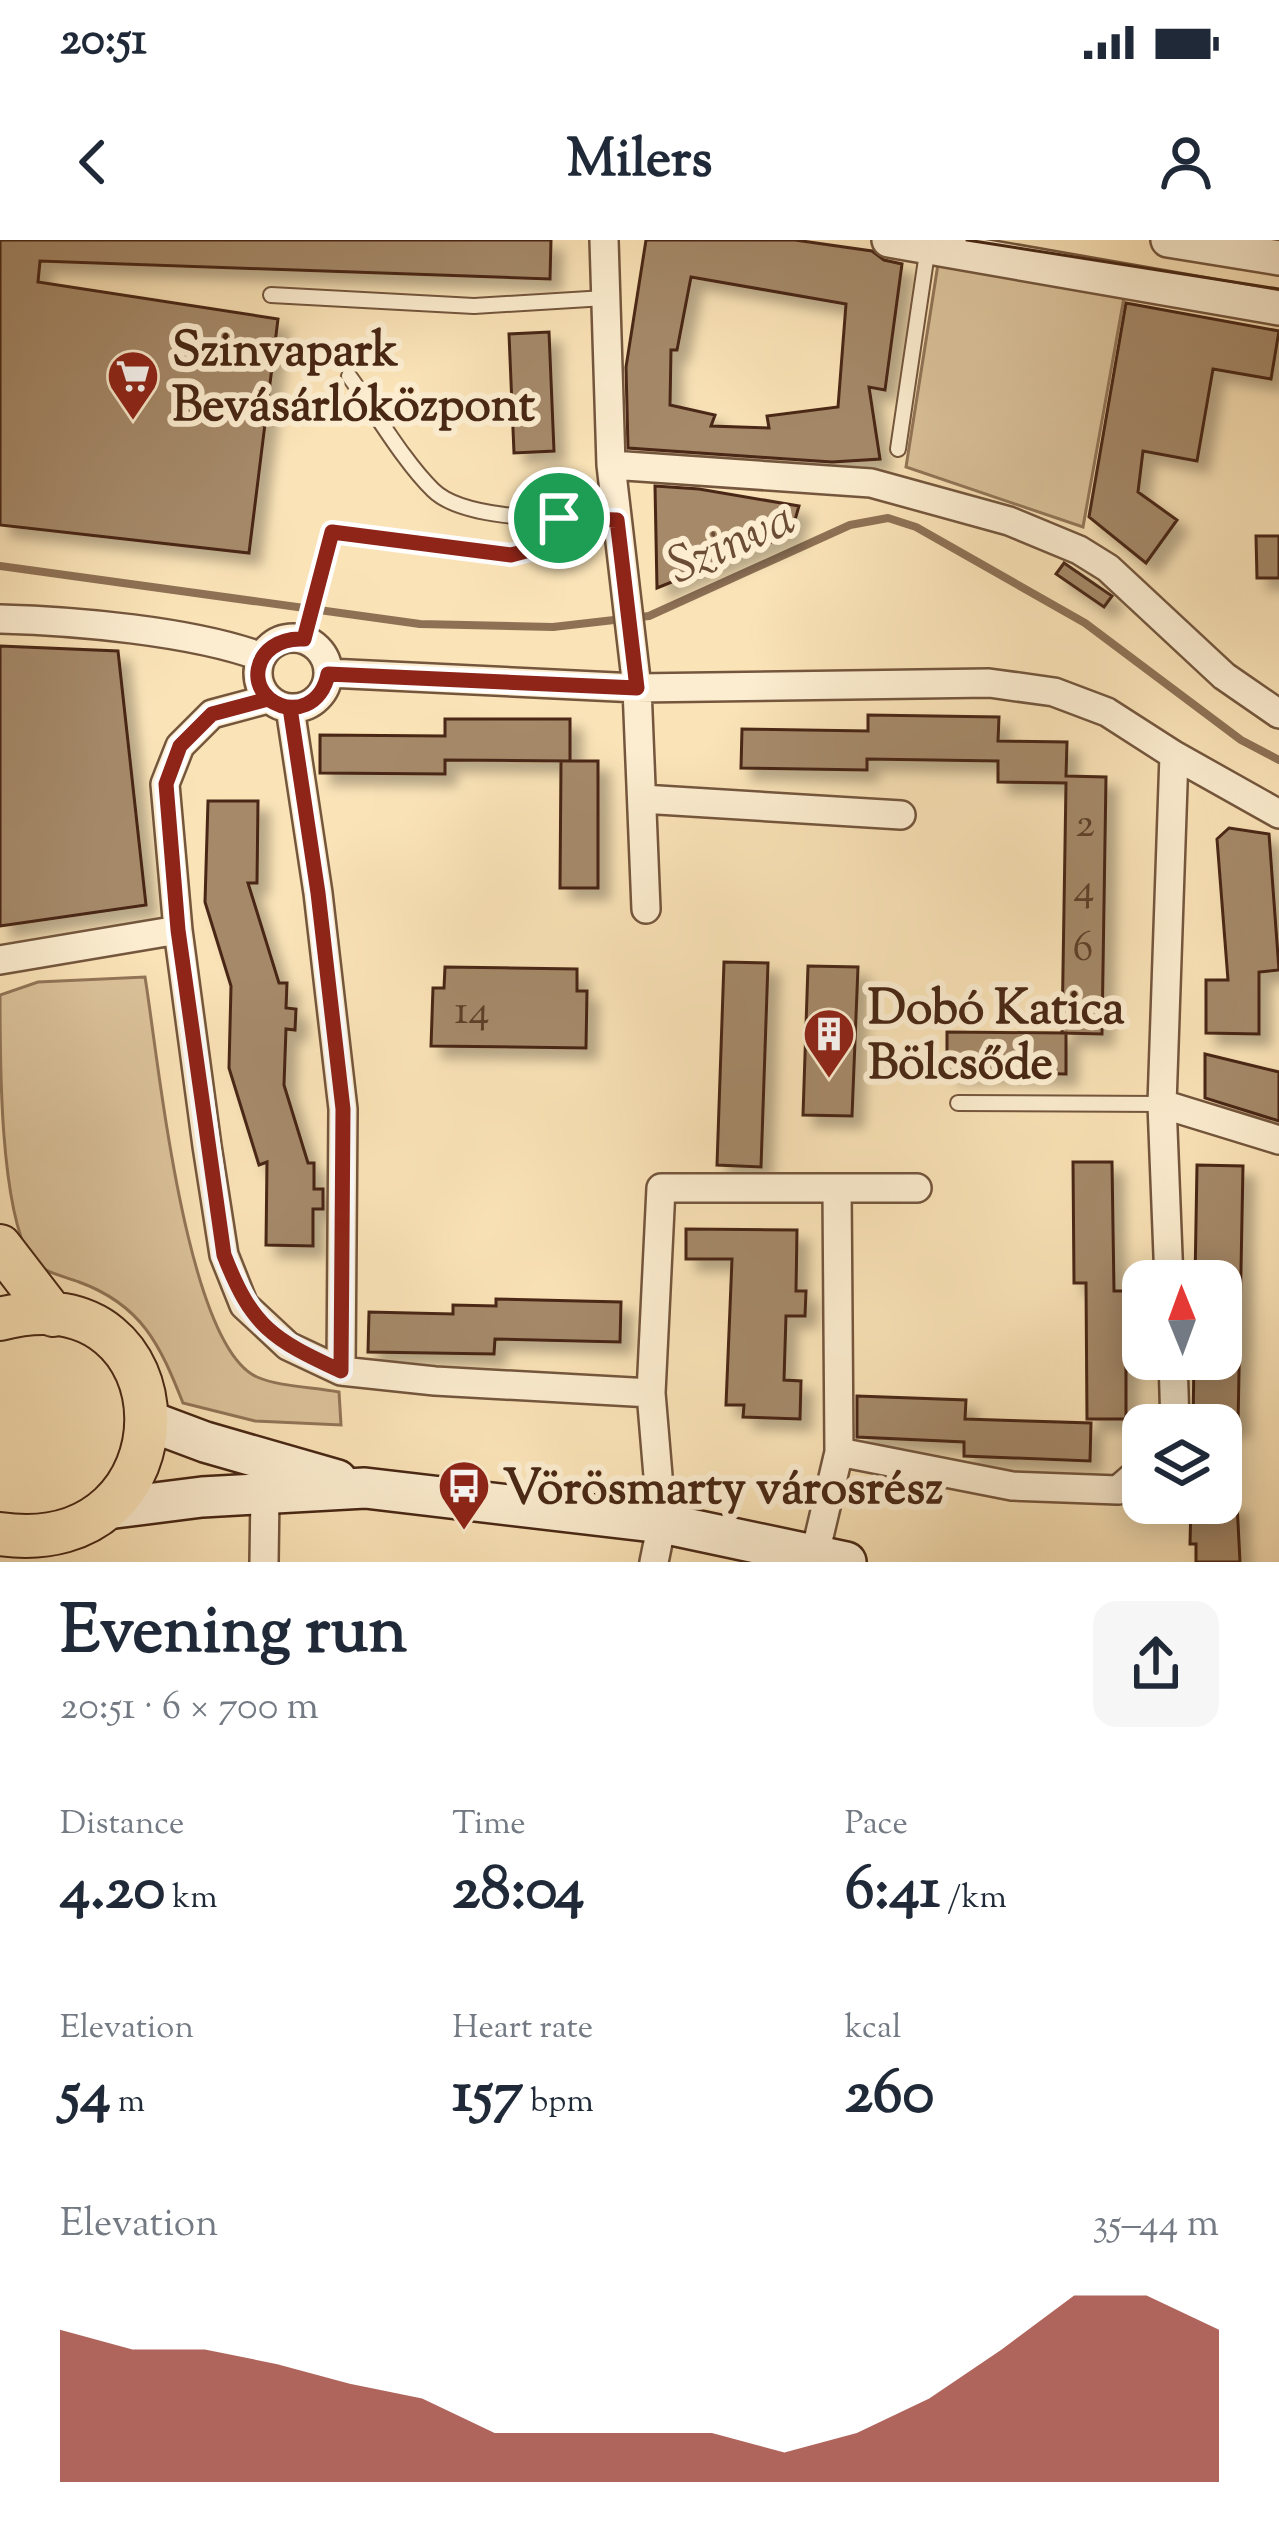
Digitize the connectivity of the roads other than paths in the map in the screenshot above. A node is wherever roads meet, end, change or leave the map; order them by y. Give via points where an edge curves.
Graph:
1 (604, 240) edge
2 (890, 240) edge
3 (1180, 241) edge
4 (928, 246) junction
5 (1279, 258) edge
6 (271, 295) dead end
7 (605, 298) junction
8 (1279, 308) edge
9 (349, 376) dead end
10 (898, 449) dead end
11 (611, 465) junction
12 (559, 518) junction
13 (617, 520) junction
14 (0, 619) edge
15 (304, 639) junction
16 (262, 657) junction
17 (328, 674) junction
18 (637, 688) junction
19 (279, 704) junction
20 (1279, 714) edge
21 (1174, 755) junction
22 (642, 799) junction
23 (901, 814) dead end
24 (1279, 814) edge
25 (646, 909) dead end
26 (178, 930) junction
27 (0, 960) edge
28 (958, 1102) dead end
29 (1162, 1103) junction
30 (1279, 1140) edge
31 (837, 1188) junction
32 (917, 1188) dead end
33 (0, 1246) edge
34 (1168, 1260) edge
35 (53, 1315) junction
36 (0, 1319) edge
37 (341, 1371) junction
38 (651, 1393) junction
39 (149, 1421) junction
40 (839, 1452) junction
41 (1122, 1486) edge
42 (365, 1488) junction
43 (265, 1494) junction
44 (115, 1508) junction
45 (658, 1543) edge
46 (21, 1545) edge
47 (824, 1559) edge
48 (264, 1562) edge

1 - 7 street
2 - 4 street
3 - 5 street
4 - 8 street
4 - 10 lane
6 - 7 lane via 474,306
7 - 11 street
9 - 12 lane via 435,493 464,506
11 - 13 street
11 - 20 street via 871,483 1009,521 1108,568 1225,676
12 - 13 lane
12 - 15 lane via 530,550 511,555 332,532
13 - 18 street
14 - 16 street via 231,646
15 - 16 street via 277,642
15 - 17 street via 323,656
16 - 19 street via 258,678
17 - 18 street
17 - 19 street via 305,706
18 - 21 street via 988,683 1054,692 1107,712
18 - 22 street
19 - 26 street via 212,714 180,746 166,784
19 - 37 street via 318,893 343,1109
21 - 24 street
21 - 29 street
22 - 23 street
22 - 25 street
26 - 27 street
26 - 37 street via 224,1255 244,1305 288,1346
28 - 29 lane
29 - 30 street
29 - 34 street
31 - 32 street
31 - 38 street via 661,1188
31 - 40 street
33 - 35 main road
35 - 36 main road
35 - 39 main road via 120,1351
37 - 38 street
38 - 45 street
39 - 42 main road
39 - 44 main road via 141,1468
40 - 41 street via 1012,1486
40 - 47 street
42 - 43 main road
42 - 45 main road
43 - 44 main road
43 - 48 street
44 - 46 main road via 91,1526
45 - 47 main road

